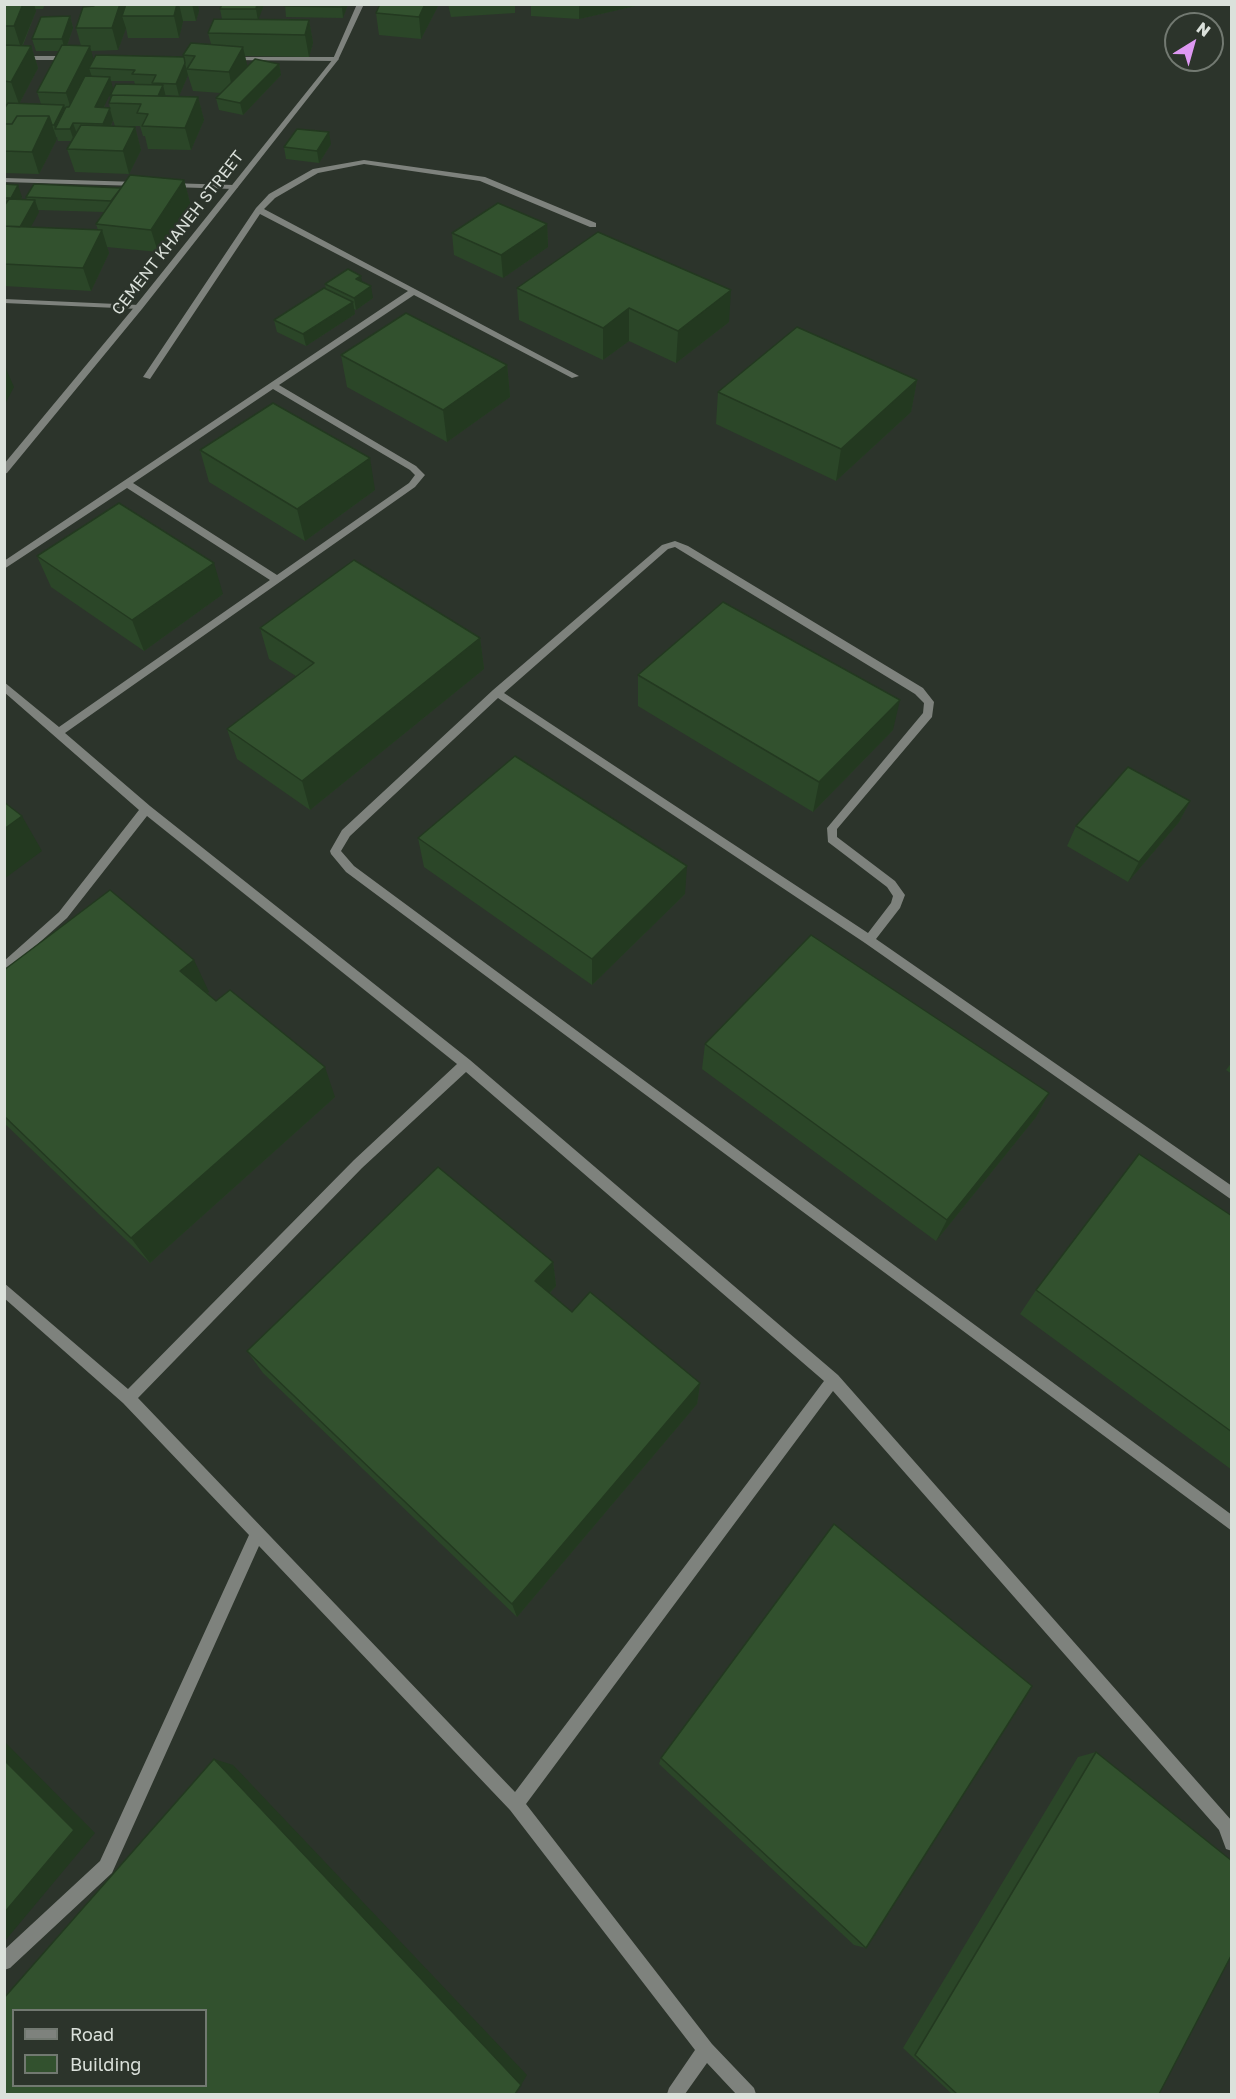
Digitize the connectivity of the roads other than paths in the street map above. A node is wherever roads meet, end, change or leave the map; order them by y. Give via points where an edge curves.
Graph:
1 (361, 4) edge
2 (4, 58) edge
3 (76, 58) edge
4 (218, 59) edge
5 (336, 59) junction
6 (4, 180) edge
7 (142, 184) edge
8 (165, 185) edge
9 (234, 187) junction
10 (259, 210) junction
11 (593, 225) dead end
12 (414, 291) junction
13 (4, 300) edge
14 (139, 307) junction
15 (575, 376) dead end
16 (147, 377) dead end
17 (274, 386) junction
18 (4, 471) edge
19 (128, 484) junction
20 (4, 566) edge
21 (277, 580) junction
22 (4, 686) edge
23 (497, 693) junction
24 (58, 734) junction
25 (146, 809) junction
26 (869, 940) junction
27 (4, 969) edge
28 (466, 1064) junction
29 (1232, 1194) edge
30 (4, 1289) edge
31 (833, 1380) junction
32 (128, 1398) junction
33 (1232, 1524) edge
34 (257, 1535) junction
35 (516, 1804) junction
36 (1232, 1843) edge
37 (4, 1962) edge
38 (706, 2050) junction
39 (675, 2094) edge
40 (748, 2094) edge

1 - 5 street, CEMENT KHANEH STREET
2 - 3 street
4 - 5 street
5 - 9 street, CEMENT KHANEH STREET
6 - 7 street
8 - 9 street
9 - 14 street, CEMENT KHANEH STREET
10 - 11 street via 272,196 316,171 364,162 482,179
10 - 12 street
10 - 16 street
12 - 15 street
12 - 17 street
13 - 14 street
14 - 18 street, CEMENT KHANEH STREET
17 - 19 street
17 - 21 street via 420,475 412,485
19 - 20 street
19 - 21 street
21 - 24 street
22 - 24 street
23 - 26 street
23 - 26 street via 665,547 675,544 919,691 929,702 928,714 832,828 832,839 891,884 899,896
23 - 33 street via 346,833 335,851 350,869
24 - 25 street
25 - 27 street via 63,915
25 - 28 street
26 - 29 street
28 - 31 street
28 - 32 street via 358,1164
30 - 32 street
31 - 35 street
31 - 36 street via 1225,1825
32 - 34 street
34 - 35 street
34 - 37 street via 106,1867
35 - 38 street
38 - 39 street
38 - 40 street

